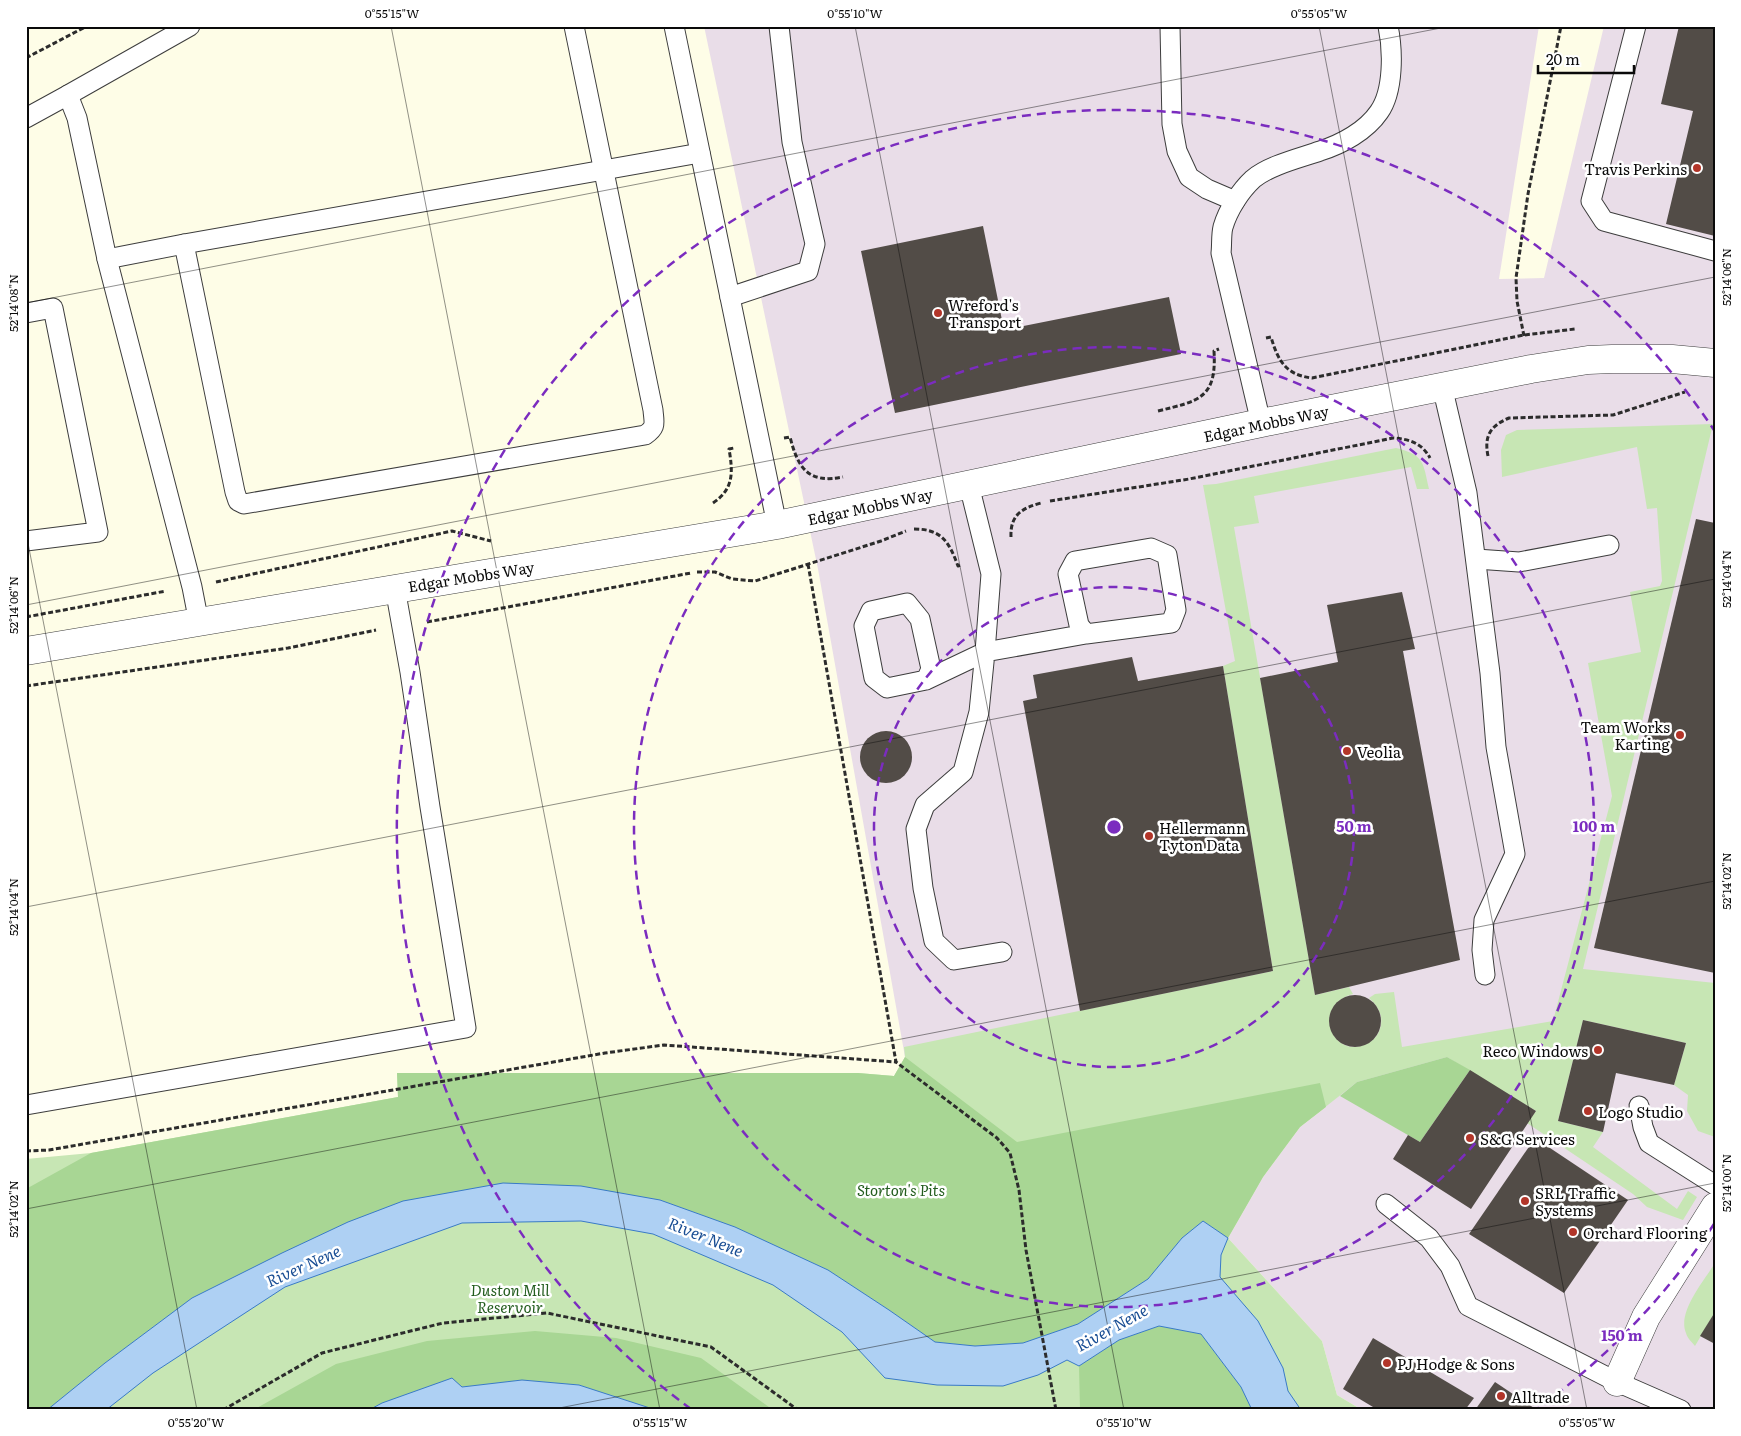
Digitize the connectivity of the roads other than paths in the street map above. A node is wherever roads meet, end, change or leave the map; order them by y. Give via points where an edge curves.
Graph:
1 (190, 26) edge
2 (574, 26) edge
3 (674, 26) edge
4 (1170, 26) edge
5 (1388, 26) edge
6 (1636, 26) edge
7 (781, 27) edge
8 (68, 95) junction
9 (26, 118) edge
10 (700, 152) junction
11 (604, 170) junction
12 (1235, 201) junction
13 (184, 244) junction
14 (1715, 250) edge
15 (106, 259) junction
16 (730, 297) junction
17 (26, 313) edge
18 (1713, 363) edge
19 (1442, 386) junction
20 (1261, 423) junction
21 (969, 485) junction
22 (776, 525) junction
23 (26, 541) edge
24 (1609, 545) dead end
25 (1476, 559) junction
26 (395, 588) junction
27 (199, 623) junction
28 (1086, 634) junction
29 (26, 651) edge
30 (985, 652) junction
31 (926, 680) junction
32 (1002, 952) dead end
33 (1485, 975) dead end
34 (26, 1106) edge
35 (1639, 1106) dead end
36 (1715, 1184) edge
37 (1386, 1204) dead end
38 (1715, 1208) edge
39 (1617, 1382) junction
40 (1680, 1410) edge

1 - 8 lane
2 - 11 lane
3 - 10 lane
4 - 12 lane via 1172,124 1177,151 1189,176 1207,189
5 - 12 lane via 1391,69 1388,92 1380,111 1358,133 1323,150 1282,163 1254,178
6 - 14 lane via 1591,201 1604,221
7 - 16 lane via 792,142 815,244 808,271
8 - 9 lane
8 - 15 lane via 77,118
10 - 11 lane
10 - 16 lane
11 - 13 lane
11 - 13 lane via 655,423 645,435 585,446 244,504 235,492
12 - 20 lane via 1223,228 1221,253
13 - 15 lane
15 - 27 lane
16 - 22 lane
17 - 23 lane via 53,308 98,532
18 - 19 street, Edgar Mobbs Way via 1672,359 1588,360
19 - 20 street, Edgar Mobbs Way
19 - 25 lane via 1467,493
20 - 21 street, Edgar Mobbs Way
21 - 22 street, Edgar Mobbs Way
21 - 30 lane via 991,574
22 - 26 street, Edgar Mobbs Way
24 - 25 lane via 1519,562
25 - 33 lane via 1496,747 1515,854 1484,920 1482,950
26 - 27 street, Edgar Mobbs Way
26 - 34 lane via 466,1028
27 - 29 street, Edgar Mobbs Way
28 - 28 lane via 1079,625 1068,574 1076,561 1151,548 1167,555 1176,610 1171,623
28 - 30 lane
30 - 31 lane
30 - 32 lane via 979,712 963,772 925,805 916,829 922,888 934,942 954,960
31 - 31 lane via 887,688 874,678 864,626 871,611 908,603 920,619 931,669
35 - 36 lane via 1649,1143
37 - 39 lane via 1430,1238 1450,1266 1468,1306
38 - 39 street via 1646,1317
39 - 40 lane

